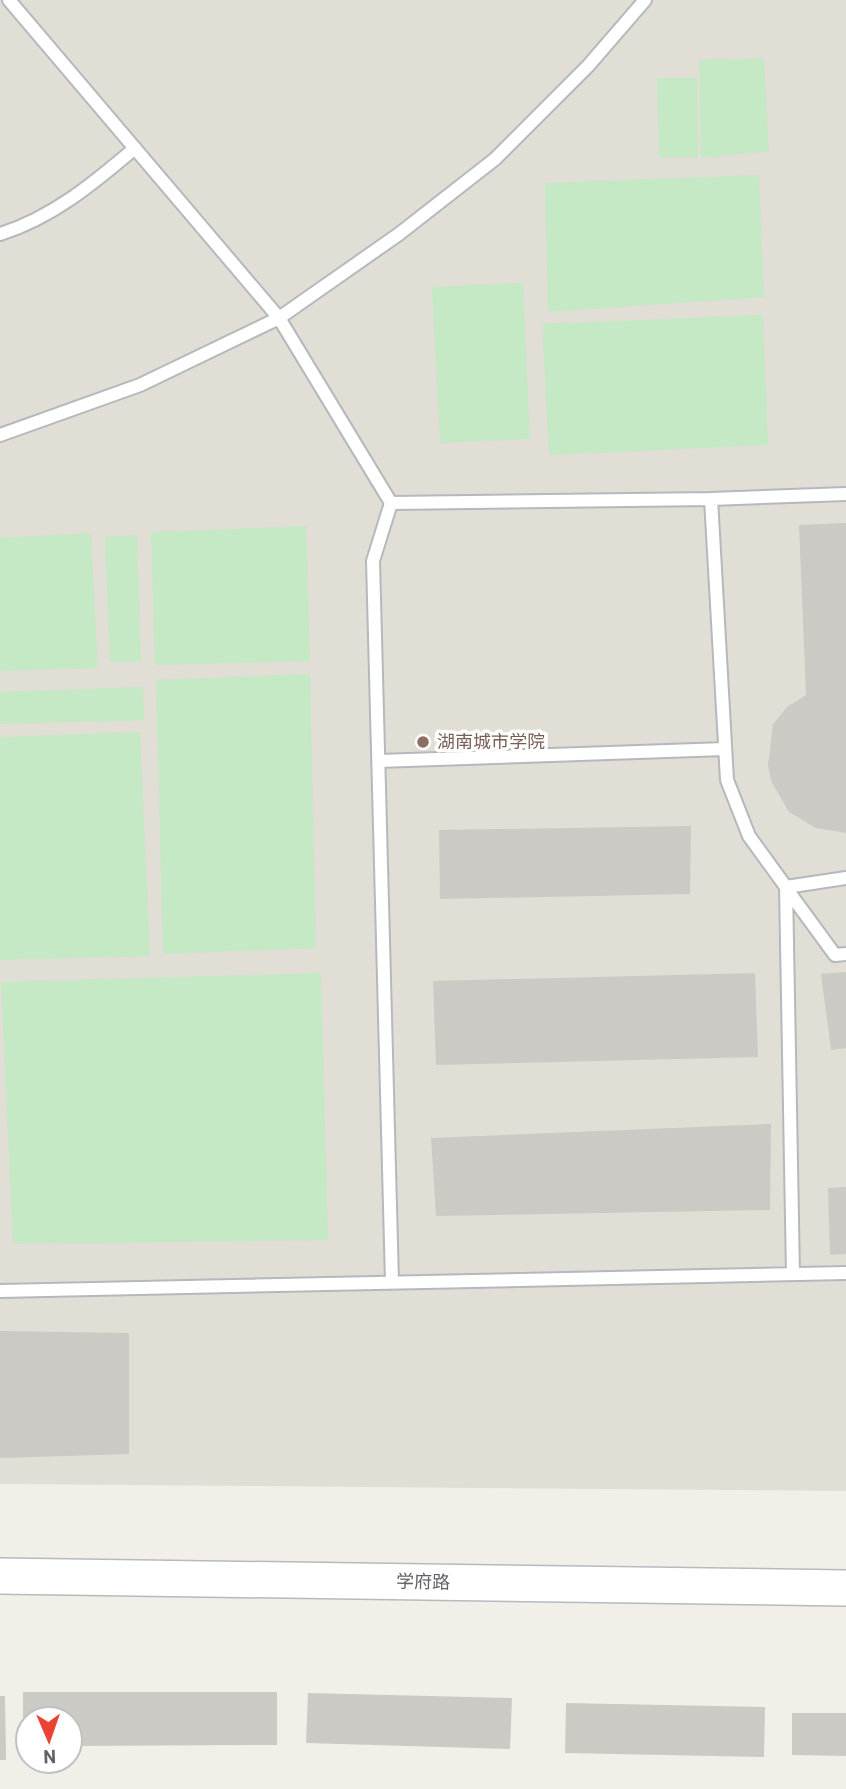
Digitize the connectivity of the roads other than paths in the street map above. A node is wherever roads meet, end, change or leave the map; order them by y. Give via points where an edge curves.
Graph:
1 (9, 0) edge
2 (645, 0) edge
3 (135, 148) junction
4 (0, 234) edge
5 (279, 318) junction
6 (0, 435) edge
7 (846, 494) edge
8 (711, 499) junction
9 (391, 503) junction
10 (726, 749) junction
11 (379, 761) junction
12 (846, 878) edge
13 (786, 887) junction
14 (846, 954) edge
15 (846, 1273) edge
16 (793, 1274) junction
17 (392, 1282) junction
18 (0, 1290) edge
19 (0, 1576) edge
20 (846, 1588) edge

1 - 3 lane
2 - 5 lane via 588,66 495,159
3 - 4 lane via 89,187 25,226
3 - 5 lane
5 - 6 lane via 140,385
5 - 9 lane
7 - 8 lane
8 - 9 lane
8 - 10 lane
9 - 11 lane via 373,561
10 - 11 lane
10 - 13 lane via 727,780 749,836
11 - 17 lane
12 - 13 lane
13 - 14 lane via 835,955
13 - 16 lane
15 - 16 lane
16 - 17 lane
17 - 18 lane
19 - 20 street, 学府路

